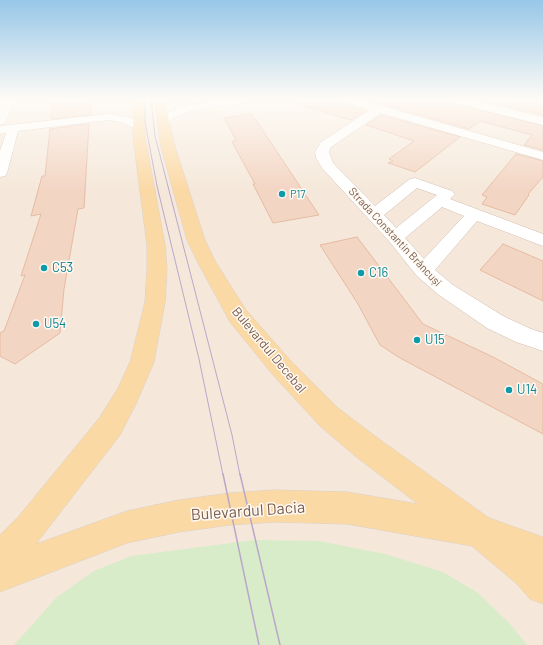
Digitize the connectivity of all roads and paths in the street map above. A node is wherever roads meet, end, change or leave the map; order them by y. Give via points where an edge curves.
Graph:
1 (7, 129) edge
2 (161, 129) edge
3 (165, 129) edge
4 (349, 129) edge
5 (447, 129) edge
6 (543, 156) edge
7 (0, 173) edge
8 (440, 201) junction
9 (474, 214) junction
10 (374, 215) junction
11 (395, 237) junction
12 (543, 240) edge
13 (424, 271) junction
14 (543, 342) edge
15 (479, 531) junction
16 (543, 554) edge
17 (0, 560) edge
18 (0, 575) edge
19 (543, 586) edge

1 - 7 street
2 - 17 main road, Bulevardul Decebal via 155,302 142,362 110,426 30,527
3 - 15 main road, Bulevardul Decebal via 168,147 196,240 238,316 282,368 330,417
4 - 10 street, Strada Constantin Brâncuși via 326,145 322,152 323,158
5 - 6 street
8 - 9 street
8 - 10 street via 447,194 415,182
8 - 11 street
9 - 12 street
9 - 13 street
10 - 11 street, Strada Constantin Brâncuși
11 - 13 street, Strada Constantin Brâncuși
13 - 14 street, Strada Constantin Brâncuși via 446,290 495,322
15 - 16 main road, Bulevardul Dacia
15 - 18 main road, Bulevardul Dacia via 347,508 274,506 230,509 127,527
15 - 19 main road, Bulevardul Dacia

